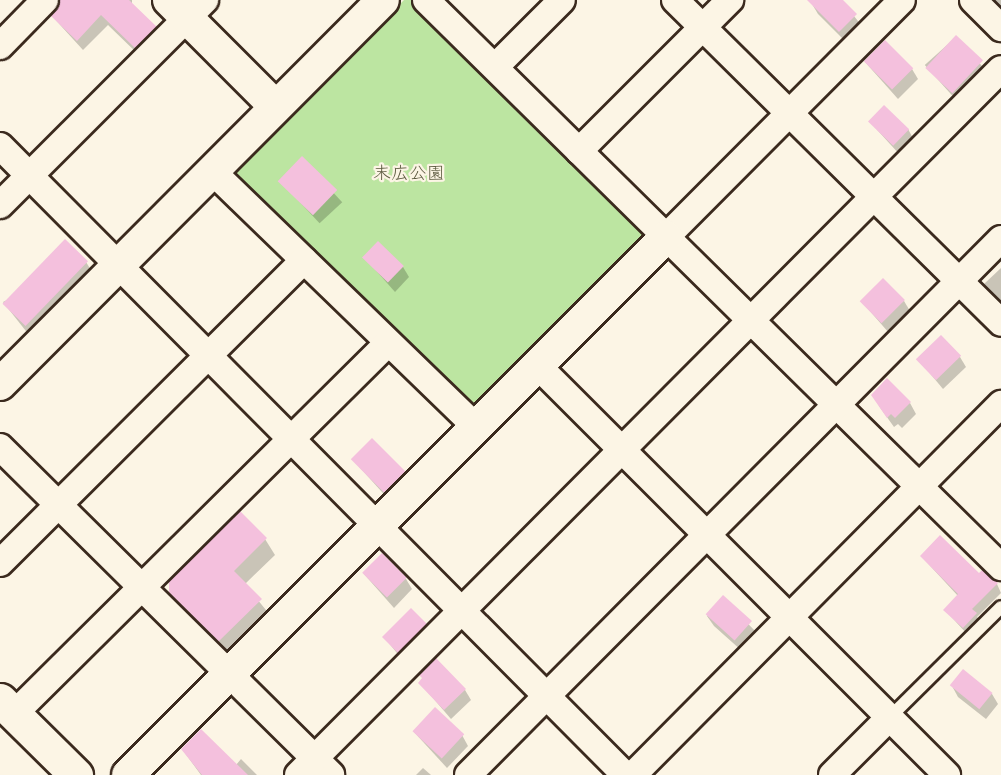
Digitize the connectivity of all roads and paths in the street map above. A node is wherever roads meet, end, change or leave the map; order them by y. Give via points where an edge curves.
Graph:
1 (45, 0) edge
2 (383, 0) edge
3 (426, 0) edge
4 (561, 0) edge
5 (675, 0) edge
6 (730, 0) edge
7 (902, 0) edge
8 (973, 0) edge
9 (187, 6) edge
10 (703, 27) junction
11 (1001, 28) edge
12 (0, 46) edge
13 (496, 66) junction
14 (1001, 69) edge
15 (275, 106) junction
16 (789, 112) junction
17 (0, 146) edge
18 (579, 151) junction
19 (212, 171) junction
20 (30, 176) junction
21 (874, 196) junction
22 (0, 205) edge
23 (666, 237) junction
24 (1001, 239) edge
25 (304, 260) junction
26 (118, 266) junction
27 (960, 280) junction
28 (749, 323) junction
29 (1001, 323) edge
30 (387, 344) junction
31 (207, 354) junction
32 (537, 365) junction
33 (0, 384) edge
34 (1001, 404) edge
35 (834, 405) junction
36 (476, 427) junction
37 (292, 440) junction
38 (0, 447) edge
39 (622, 450) junction
40 (918, 487) junction
41 (58, 505) junction
42 (377, 524) junction
43 (707, 535) junction
44 (0, 563) edge
45 (1001, 567) edge
46 (141, 587) junction
47 (1001, 607) edge
48 (462, 611) junction
49 (790, 617) junction
50 (228, 673) junction
51 (547, 696) junction
52 (7, 707) edge
53 (890, 717) junction
54 (314, 770) edge
55 (76, 775) edge
56 (128, 775) edge
57 (468, 775) edge
58 (626, 775) edge
59 (633, 775) edge
60 (832, 775) edge
61 (947, 775) edge

1 - 12 street
2 - 15 street
3 - 13 street
4 - 13 street
5 - 10 street
6 - 10 street
7 - 16 street
8 - 11 street
9 - 15 street
9 - 20 street
10 - 16 street
10 - 18 street
13 - 18 street
14 - 21 street
15 - 19 street
16 - 21 street
16 - 23 street
17 - 20 street
18 - 23 street
19 - 25 street
19 - 26 street
20 - 22 street
20 - 26 street
21 - 27 street
21 - 28 street
23 - 28 street
23 - 32 street
24 - 27 street
25 - 30 street
25 - 31 street
26 - 31 street
26 - 33 street
27 - 29 street
27 - 35 street
28 - 35 street
28 - 39 street
30 - 36 street
30 - 37 street
31 - 37 street
31 - 41 street
32 - 36 street
32 - 39 street
34 - 40 street
35 - 40 street
35 - 43 street
36 - 42 street
37 - 42 street
37 - 46 street
38 - 41 street
39 - 43 street
39 - 48 street
40 - 45 street
40 - 49 street
41 - 44 street
41 - 46 street
42 - 48 street
42 - 50 street
43 - 49 street
43 - 51 street
46 - 50 street
46 - 52 street
47 - 53 lane
48 - 51 street
48 - 54 street
49 - 53 street
49 - 59 street
50 - 54 street
50 - 56 street
51 - 57 street
51 - 58 street
52 - 55 main road
53 - 60 street
53 - 61 street

